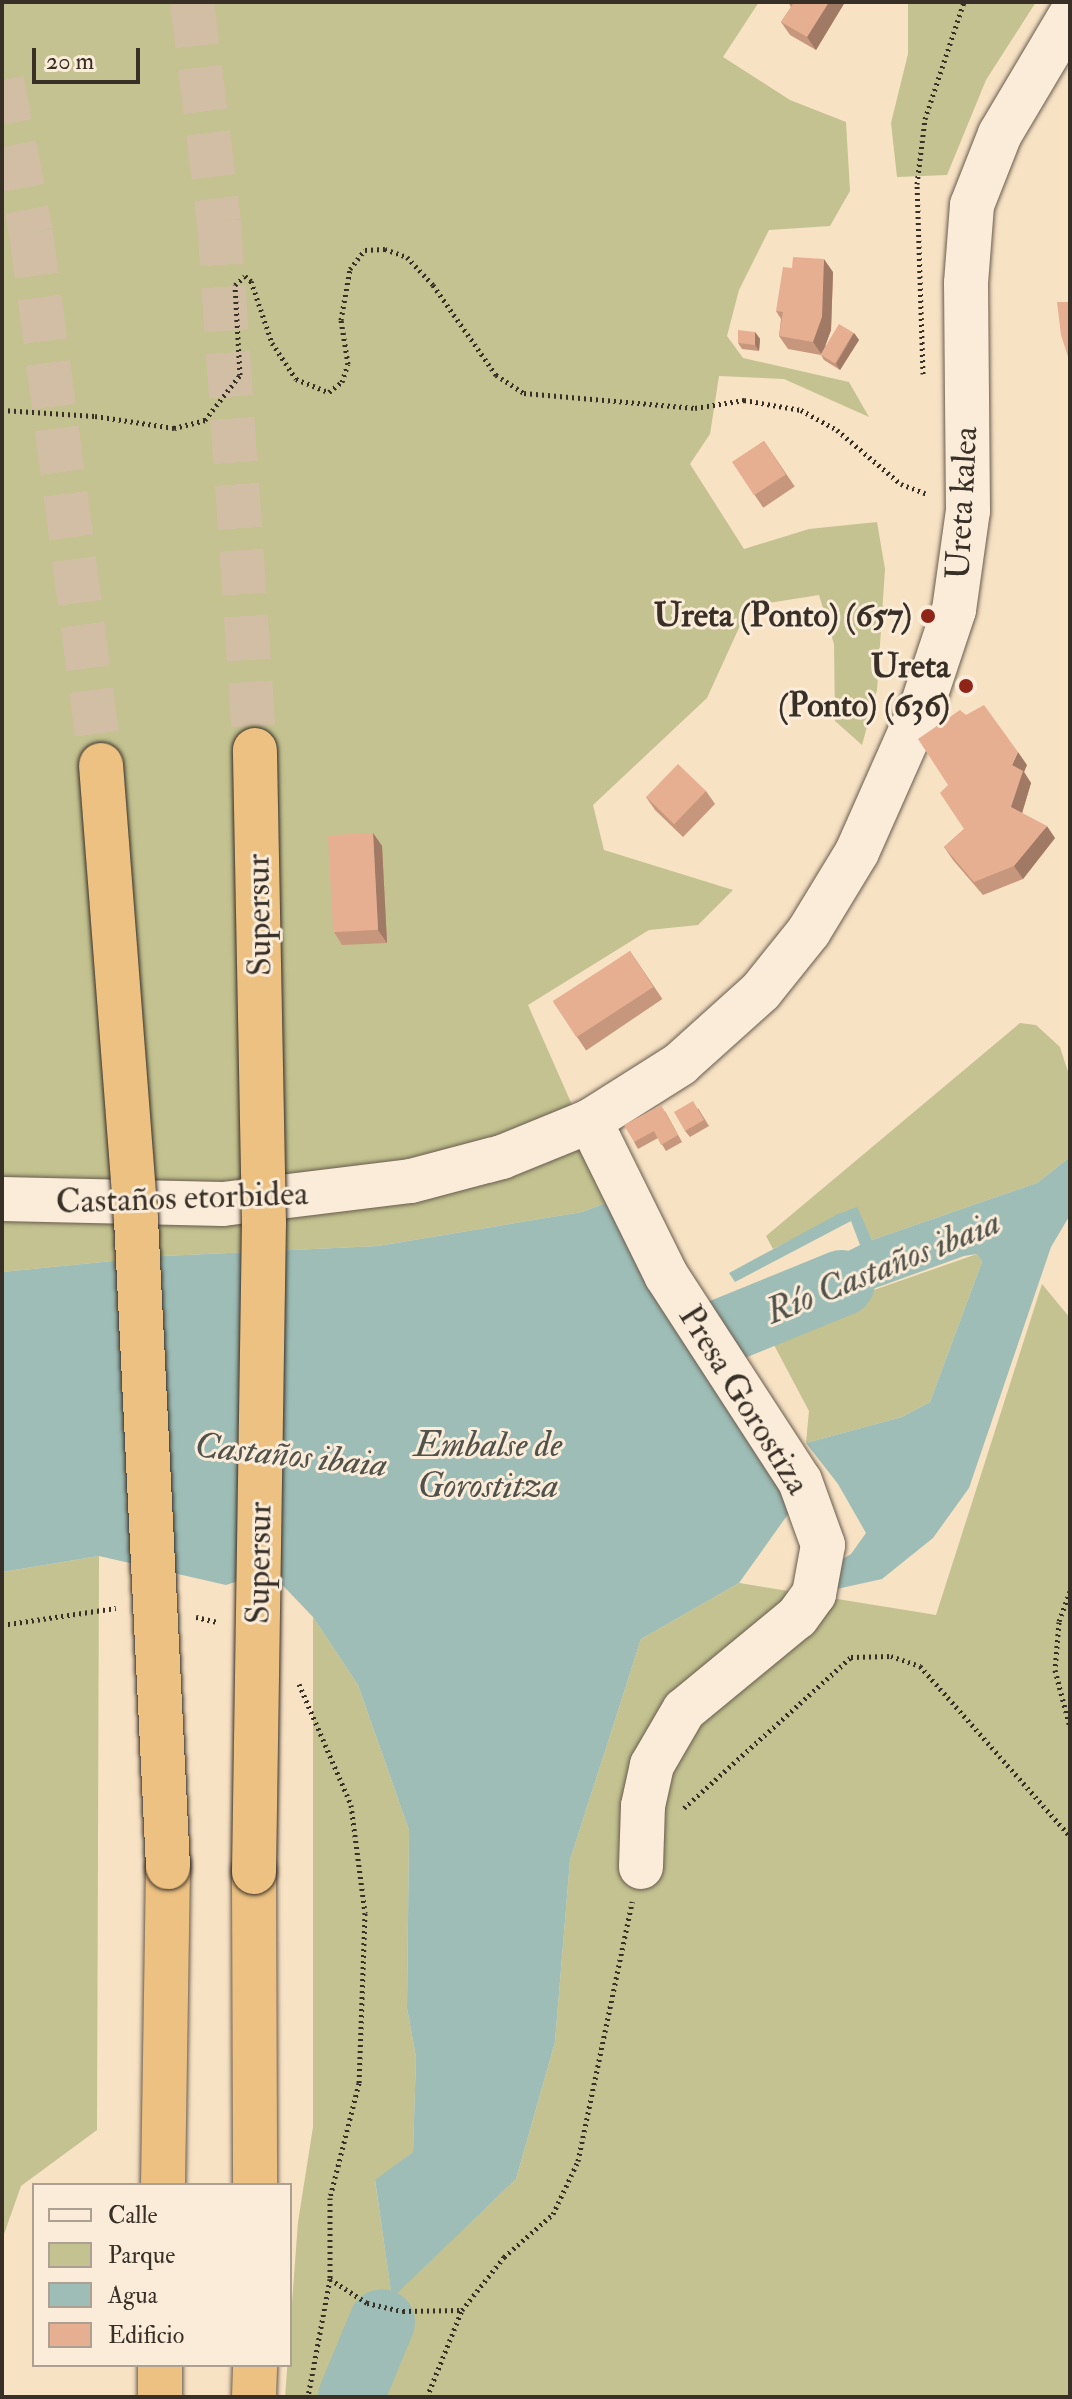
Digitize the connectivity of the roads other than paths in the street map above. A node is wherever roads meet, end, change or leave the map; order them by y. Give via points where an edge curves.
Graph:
1 (1070, 16) edge
2 (255, 750) tunnel mouth
3 (101, 765) tunnel mouth
4 (590, 1121) junction
5 (2, 1199) edge
6 (641, 1867) road end
7 (163, 2183) edge
8 (255, 2183) edge
9 (160, 2367) edge
10 (255, 2367) edge
11 (160, 2397) edge
12 (254, 2397) edge

1 - 4 street, Ureta kalea via 1000,134 972,205 966,283 967,527 954,610 923,703 857,852 809,931 722,1030 680,1064
2 - 8 highway, Supersur, bridge via 264,1224
3 - 7 highway, bridge via 136,1219 168,1867
4 - 5 street, Castaños etorbidea via 502,1157 411,1181 318,1195 223,1204
4 - 6 street, Presa Gorostiza via 666,1275 800,1481 823,1545 814,1594 797,1617 723,1675 677,1721 652,1765 643,1806
9 - 11 highway
10 - 12 highway

